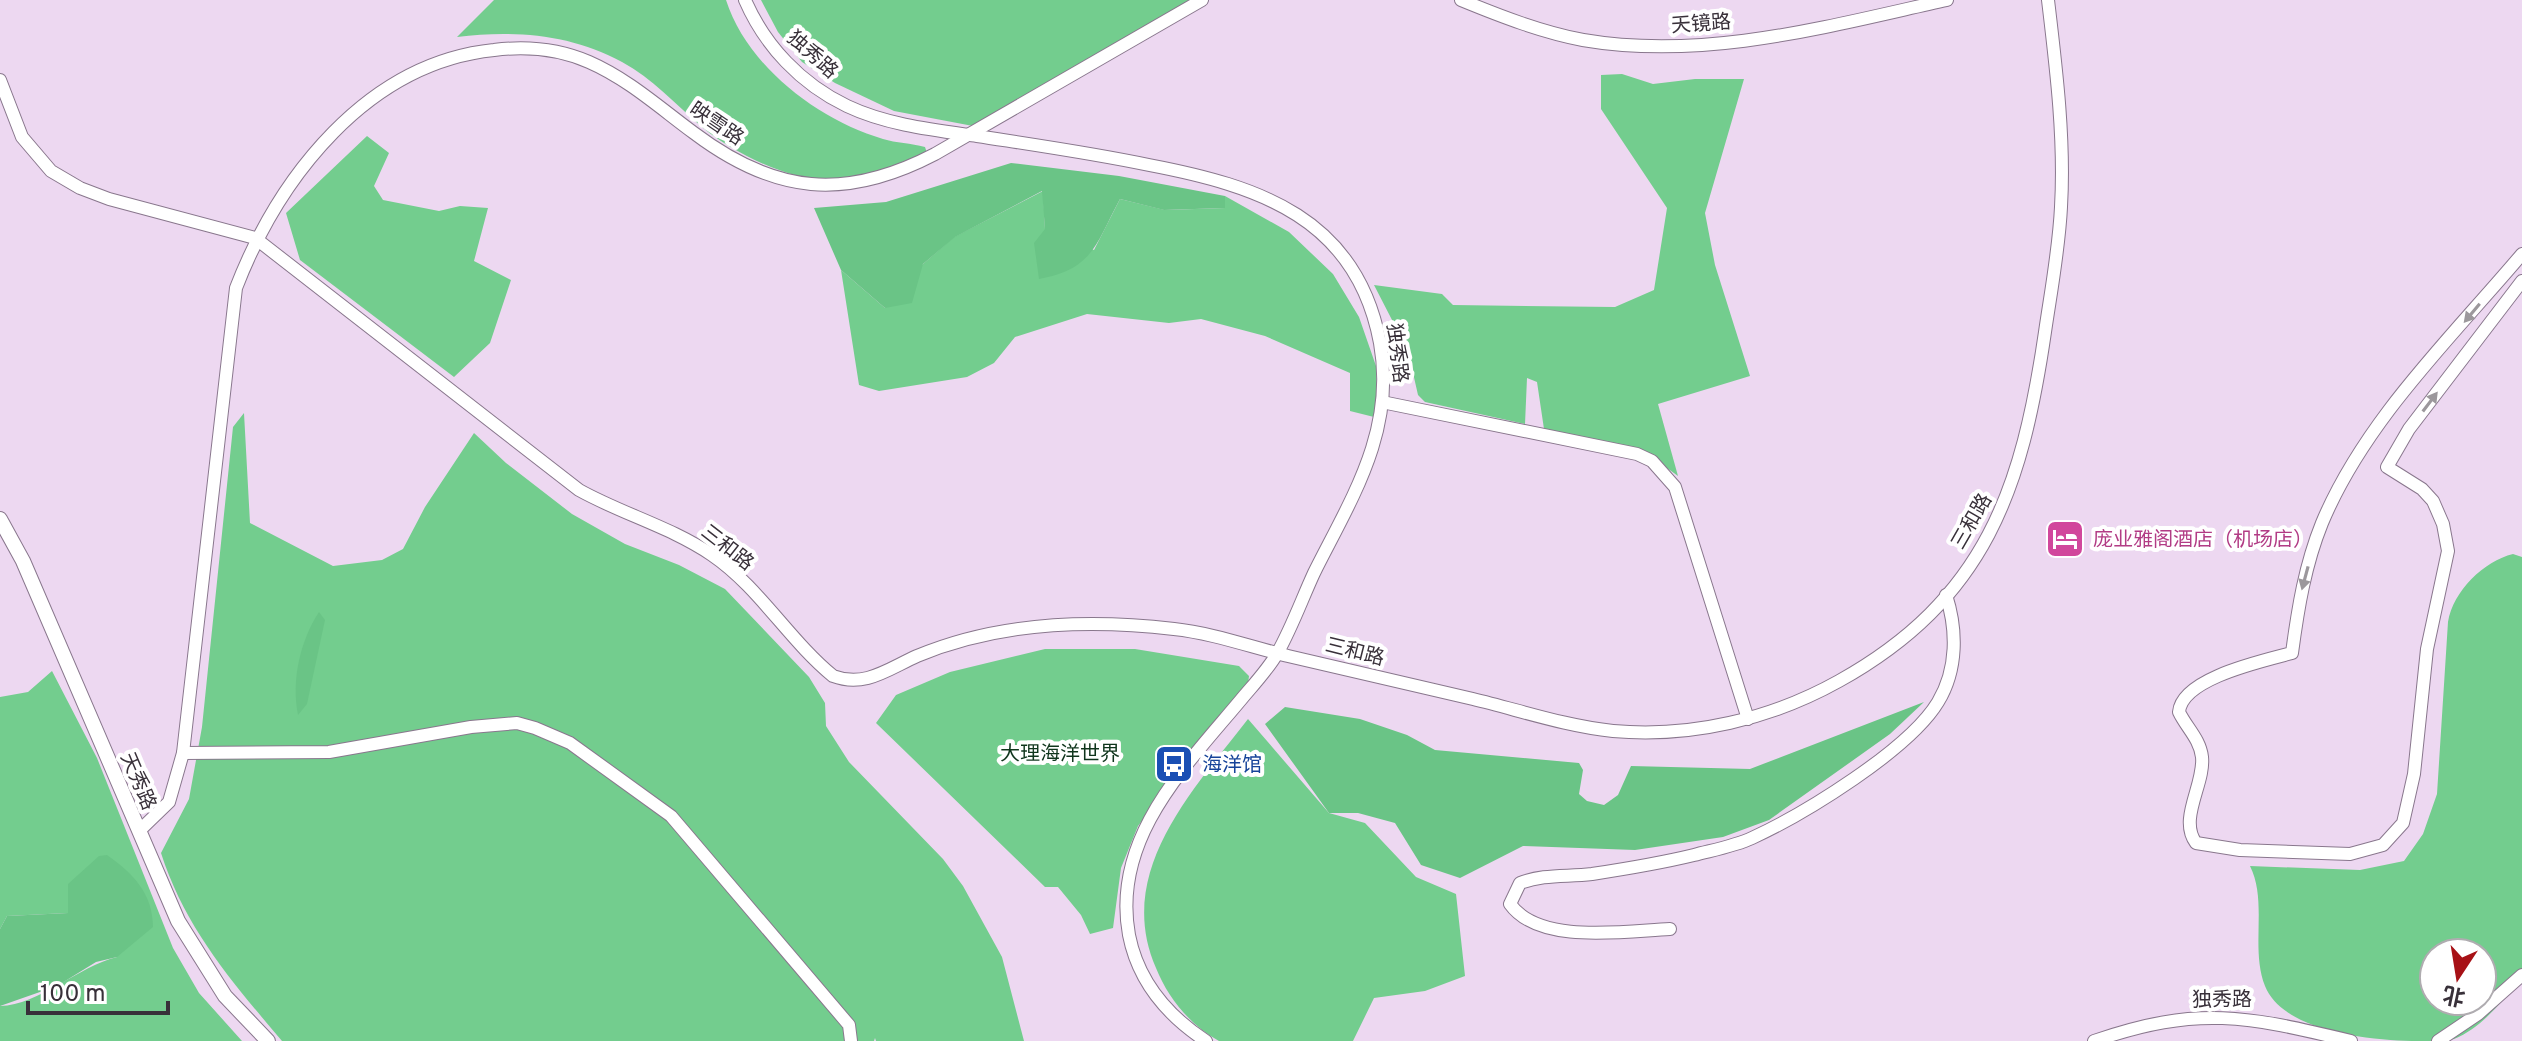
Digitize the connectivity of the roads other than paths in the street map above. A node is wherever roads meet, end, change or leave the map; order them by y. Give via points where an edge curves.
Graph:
1 (745, 0) edge
2 (1202, 0) edge
3 (1461, 0) edge
4 (1947, 0) edge
5 (2048, 0) edge
6 (0, 80) edge
7 (968, 135) junction
8 (255, 238) junction
9 (2522, 254) edge
10 (2522, 281) edge
11 (1382, 402) junction
12 (0, 519) edge
13 (1946, 595) junction
14 (1278, 653) junction
15 (1748, 719) junction
16 (183, 753) junction
17 (139, 831) junction
18 (1670, 929) dead end
19 (2522, 975) edge
20 (268, 1041) edge
21 (851, 1041) edge
22 (1206, 1041) edge
23 (2094, 1041) edge
24 (2351, 1041) edge
25 (2438, 1041) edge

1 - 7 street, 独秀路 via 780,55 829,96 877,117
2 - 7 street, 映雪路
3 - 4 street, 天镜路 via 1569,37 1665,46 1779,35
5 - 13 street, 三和路 via 2062,204 2036,392 2009,495 1976,556
6 - 8 street via 28,146 65,180 109,199
7 - 8 street, 映雪路 via 874,180 839,186 801,184 731,158 589,62 543,49 487,51 422,69 364,104 309,160
7 - 11 street, 独秀路 via 1185,172 1242,187 1292,210 1334,245 1361,287 1381,346
8 - 14 street, 三和路 via 579,490 713,556 833,676 864,680 971,638 1047,625 1101,623 1180,630
8 - 16 street, 映雪路 via 236,288 228,335
9 -> 10 street via 2385,417 2351,468 2314,547 2292,653 2195,687 2182,699 2179,712 2201,749 2191,836 2203,845 2350,854 2373,849 2397,832 2410,805 2427,649 2448,551 2433,501 2387,467 2409,429
11 - 14 street, 独秀路 via 1360,486
11 - 15 street via 1594,443 1652,461 1675,487
12 - 17 main road, 天秀路
13 - 15 street, 三和路 via 1898,643 1862,669 1817,694
13 - 18 street via 1955,624 1951,667 1939,701 1909,735 1827,797 1750,839 1692,855 1590,874 1538,876 1520,883 1510,904 1534,926 1594,932
14 - 15 street, 三和路 via 1613,731 1685,730
14 - 22 street, 独秀路 via 1156,806 1138,839 1128,878 1127,920 1139,967 1164,1006
16 - 17 street, 映雪路 via 169,802
16 - 21 street via 329,752 517,723 547,733 570,743 671,816 849,1025
17 - 20 main road, 天秀路 via 178,921 205,966
19 - 25 street
23 - 24 street, 独秀路 via 2165,1022 2227,1016 2274,1021

